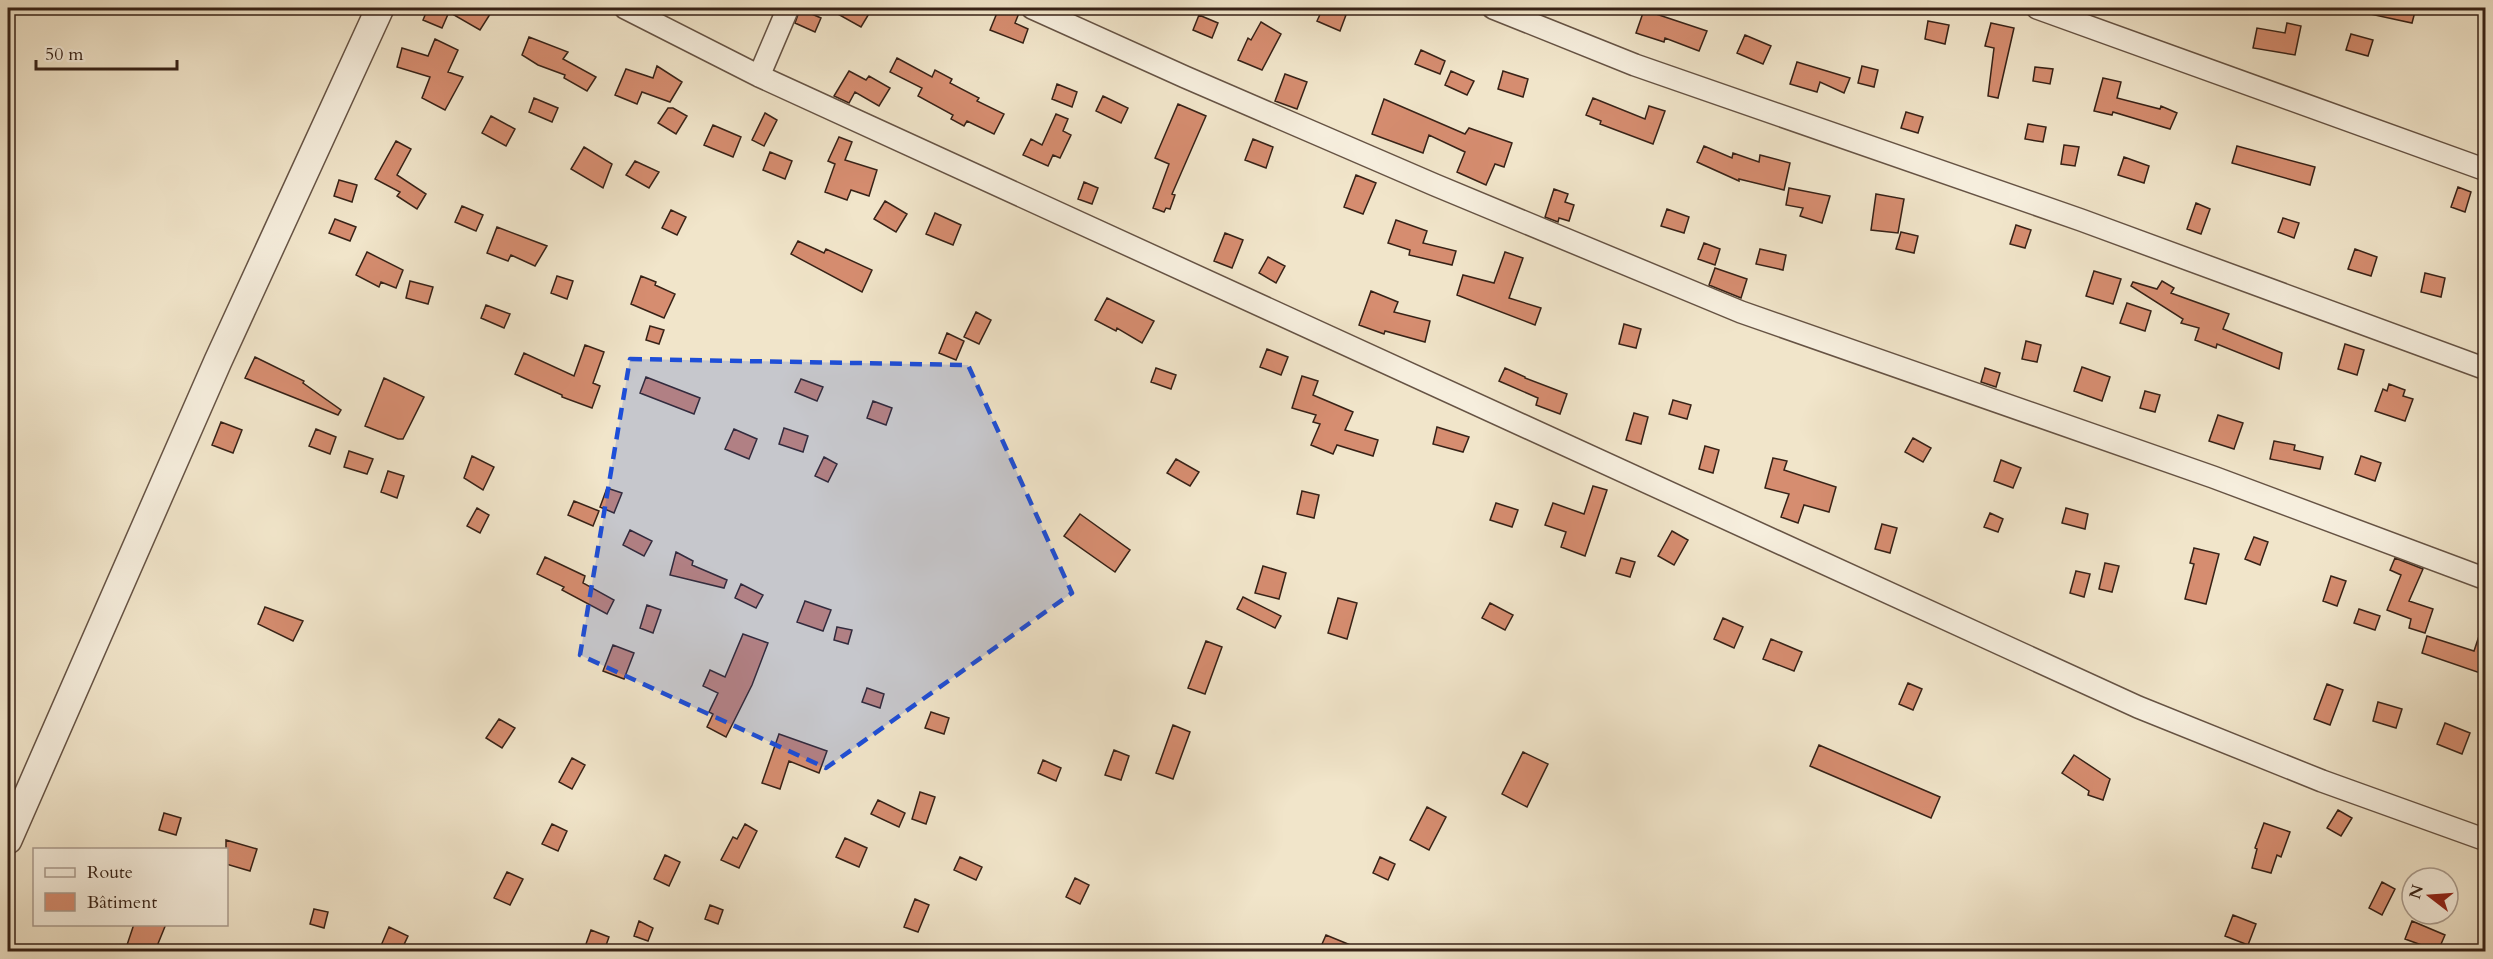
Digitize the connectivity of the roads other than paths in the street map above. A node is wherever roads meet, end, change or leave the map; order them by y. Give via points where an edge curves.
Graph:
1 (380, 8) edge
2 (625, 8) edge
3 (788, 8) edge
4 (1032, 8) edge
5 (1493, 8) edge
6 (2037, 8) edge
7 (759, 76) junction
8 (2486, 170) edge
9 (2486, 369) edge
10 (2486, 579) edge
11 (8, 840) edge
12 (2486, 840) edge

1 - 11 street via 218,361
2 - 7 street
3 - 7 street
4 - 10 street via 1392,166 1741,312 2213,477
5 - 9 street via 1635,65 2081,220
6 - 8 street
7 - 12 street via 2138,706 2322,781

